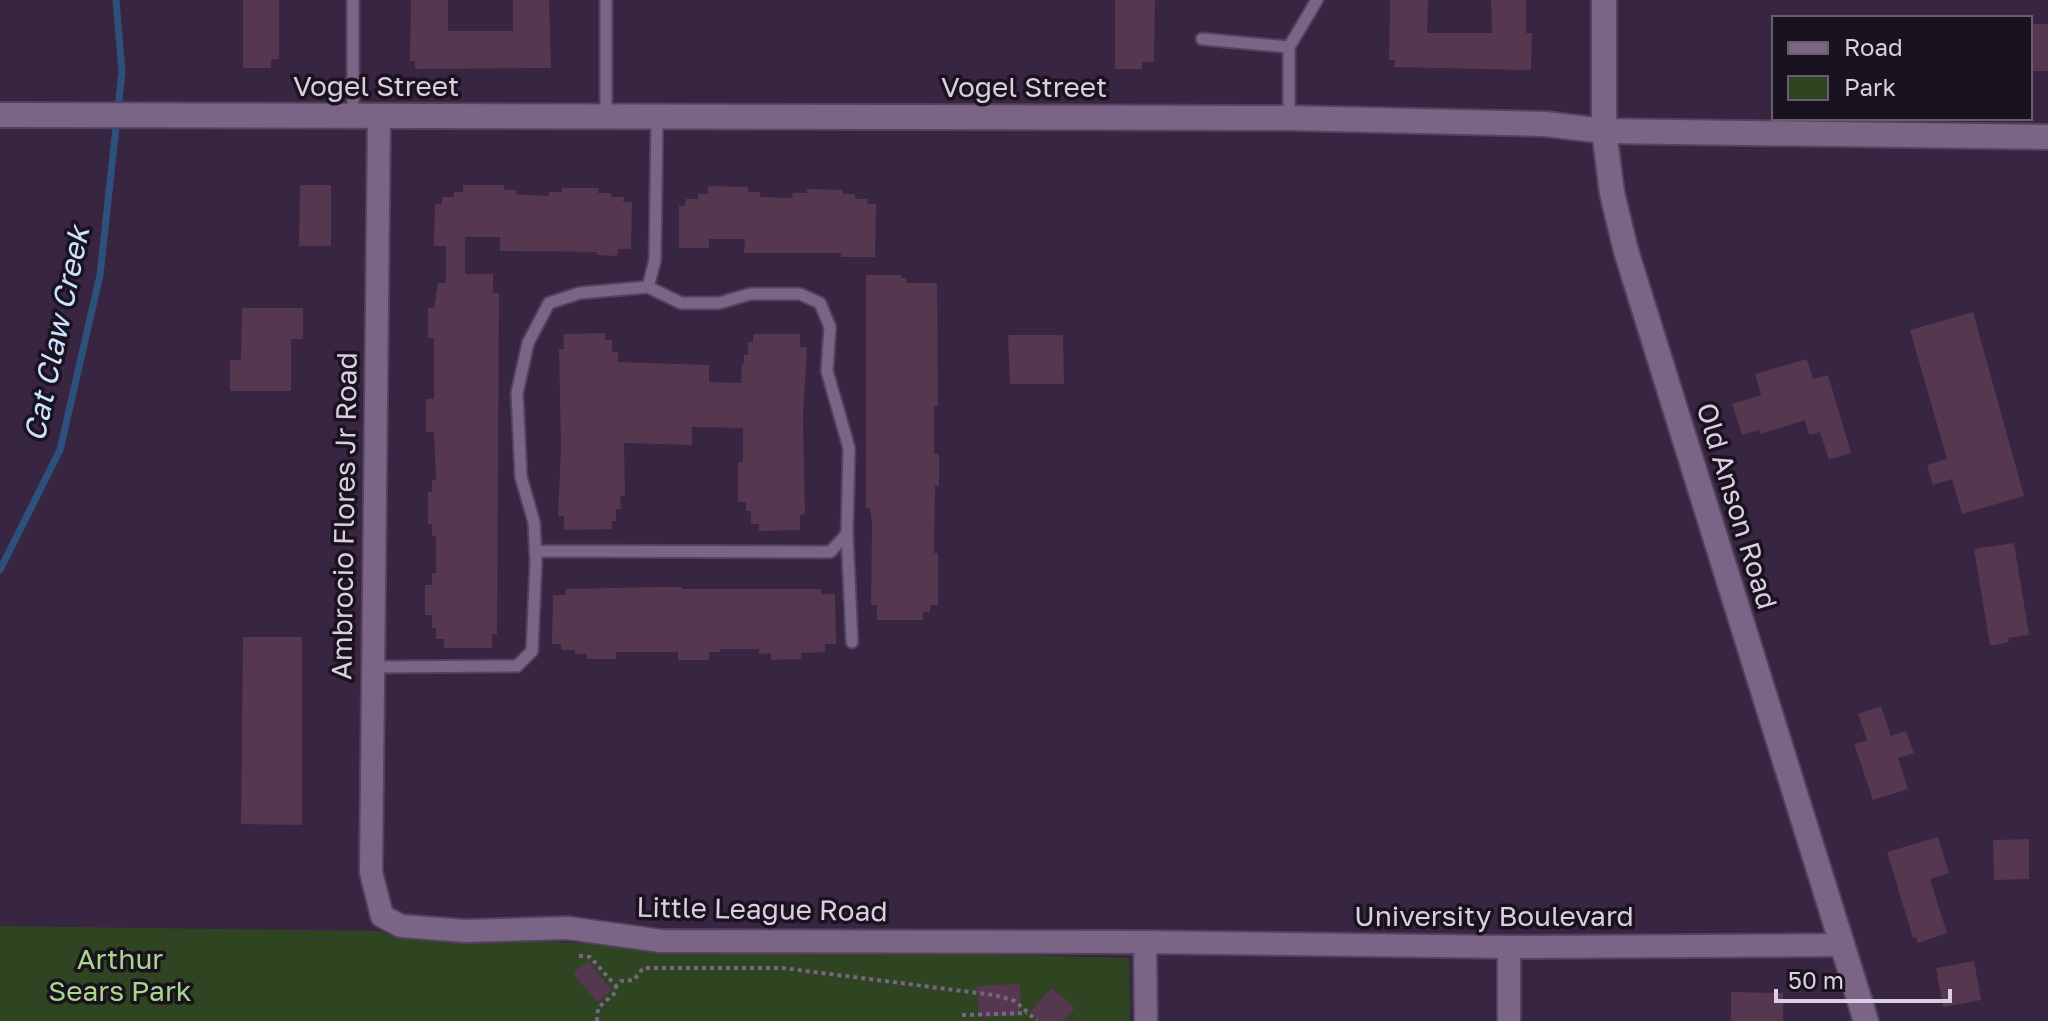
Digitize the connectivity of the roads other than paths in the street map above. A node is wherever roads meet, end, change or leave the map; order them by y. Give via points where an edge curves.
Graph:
1 (353, 0) edge
2 (606, 0) edge
3 (1317, 0) edge
4 (1604, 0) edge
5 (1202, 39) dead end
6 (1289, 47) junction
7 (0, 115) edge
8 (353, 116) junction
9 (379, 116) junction
10 (606, 116) junction
11 (657, 116) junction
12 (1289, 118) junction
13 (1604, 131) junction
14 (2048, 137) edge
15 (648, 287) junction
16 (847, 534) junction
17 (535, 551) junction
18 (852, 642) dead end
19 (373, 667) junction
20 (382, 916) joint
21 (1145, 942) junction
22 (1843, 945) junction
23 (1509, 947) junction
24 (1146, 1021) edge
25 (1509, 1021) edge
26 (1866, 1021) edge

1 - 8 lane
2 - 10 lane
3 - 6 lane
4 - 13 street, Old Anson Road
5 - 6 lane
6 - 12 lane
7 - 8 street, Vogel Street
8 - 9 street, Vogel Street
9 - 10 street, Vogel Street
9 - 19 street, Ambrocio Flores Jr Road
10 - 11 street, Vogel Street
11 - 12 street, Vogel Street
11 - 15 lane via 655,260
12 - 13 street, Vogel Street via 1545,124
13 - 14 street, Vogel Street
13 - 22 street, Old Anson Road via 1626,251
15 - 16 lane via 681,303 800,294 820,303 830,327 827,371 849,448
15 - 17 lane via 580,293 549,303 528,343 517,393 521,477 534,522
16 - 17 lane via 830,552
16 - 18 lane
17 - 19 lane via 532,651 517,666
19 - 20 street, Ambrocio Flores Jr Road via 371,872
20 - 21 street, Little League Road via 401,926 465,931 568,928 661,941
21 - 23 street, University Boulevard
21 - 24 street
22 - 23 street, University Boulevard
22 - 26 street, Old Anson Road
23 - 25 street

